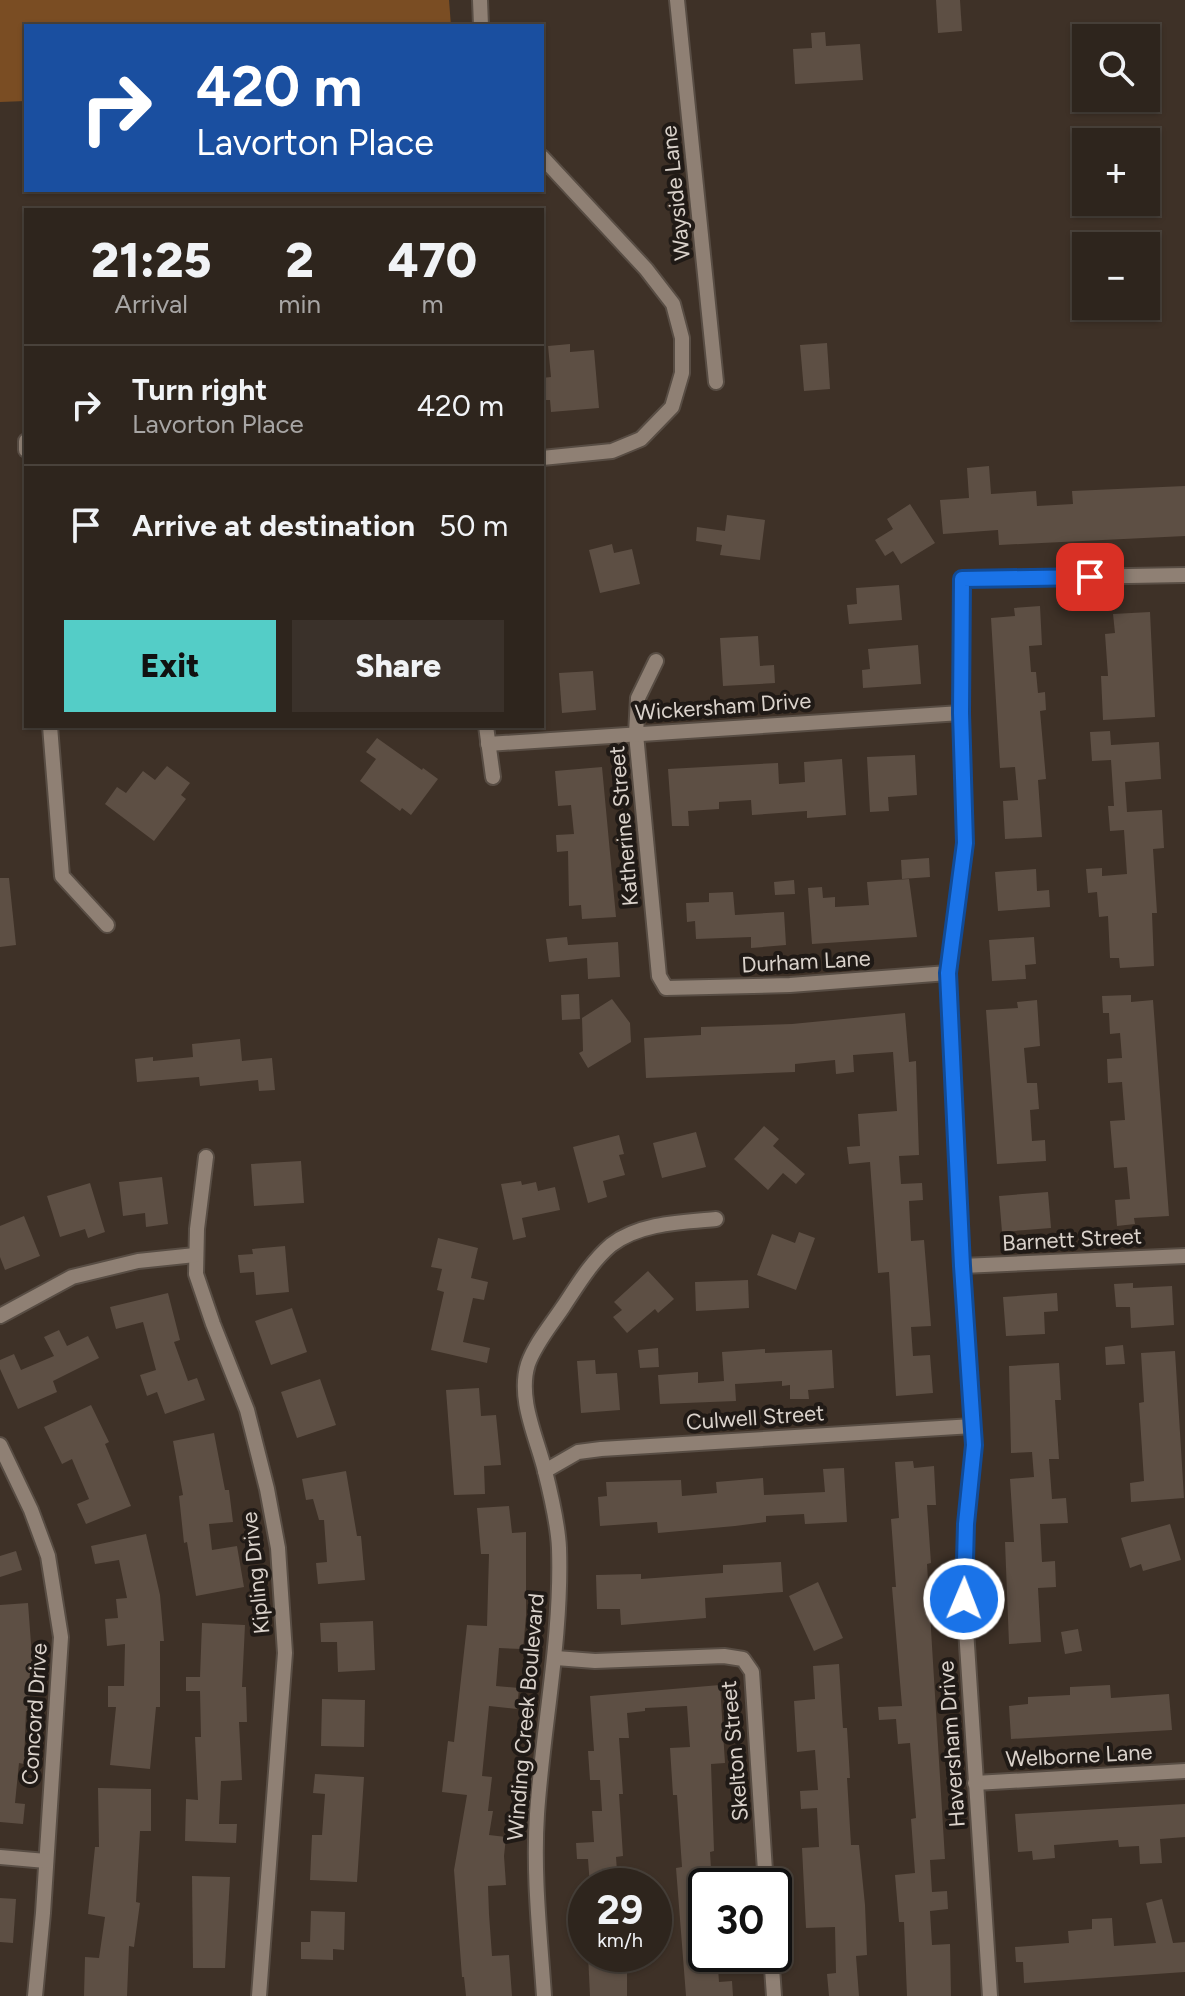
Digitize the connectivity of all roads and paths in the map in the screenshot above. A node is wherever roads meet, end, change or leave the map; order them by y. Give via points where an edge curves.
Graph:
1 (480, 0) edge
2 (677, 0) edge
3 (481, 24) edge
4 (544, 159) edge
5 (716, 382) dead end
6 (544, 458) edge
7 (1185, 575) edge
8 (656, 661) dead end
9 (961, 713) junction
10 (50, 728) edge
11 (486, 728) edge
12 (636, 734) junction
13 (488, 744) junction
14 (493, 777) dead end
15 (107, 925) dead end
16 (948, 973) junction
17 (666, 988) joint
18 (206, 1157) dead end
19 (716, 1219) dead end
20 (195, 1255) junction
21 (1185, 1256) edge
22 (962, 1266) junction
23 (0, 1316) edge
24 (973, 1426) junction
25 (0, 1445) edge
26 (545, 1471) junction
27 (556, 1658) junction
28 (1185, 1771) edge
29 (975, 1783) junction
30 (0, 1857) edge
31 (46, 1861) junction
32 (765, 1868) edge
33 (772, 1972) edge
34 (35, 1996) edge
35 (259, 1996) edge
36 (544, 1996) edge
37 (774, 1996) edge
38 (990, 1996) edge

1 - 3 street
2 - 5 street, Wayside Lane
4 - 6 street via 664,292 673,304 682,338 682,373 672,407 641,439 612,451
7 - 9 street, Haversham Drive via 962,579
8 - 12 street, Katherine Street via 638,698
9 - 12 street, Wickersham Drive
9 - 16 street, Haversham Drive via 965,843
10 - 15 street via 62,876
11 - 13 street
12 - 13 street, Wickersham Drive
12 - 17 street, Katherine Street via 659,976
13 - 14 street
16 - 17 street, Durham Lane
16 - 22 street, Haversham Drive
18 - 20 street, Kipling Drive
19 - 26 street, Winding Creek Boulevard via 634,1233 612,1245 572,1293 528,1366 531,1428
20 - 23 street via 138,1261 72,1277
20 - 35 street, Kipling Drive via 196,1274 247,1410 278,1548 285,1653
21 - 22 street, Barnett Street
22 - 24 street, Haversham Drive
24 - 26 street, Culwell Street via 601,1449 578,1452
24 - 29 street, Haversham Drive via 964,1599
25 - 31 street, Concord Drive via 48,1556 61,1637
26 - 27 street, Winding Creek Boulevard via 559,1546
27 - 32 street, Skelton Street via 743,1659 752,1672
27 - 36 street, Winding Creek Boulevard via 535,1866
28 - 29 street, Welborne Lane
29 - 38 street, Haversham Drive
30 - 31 street
31 - 34 street, Concord Drive
33 - 37 street

